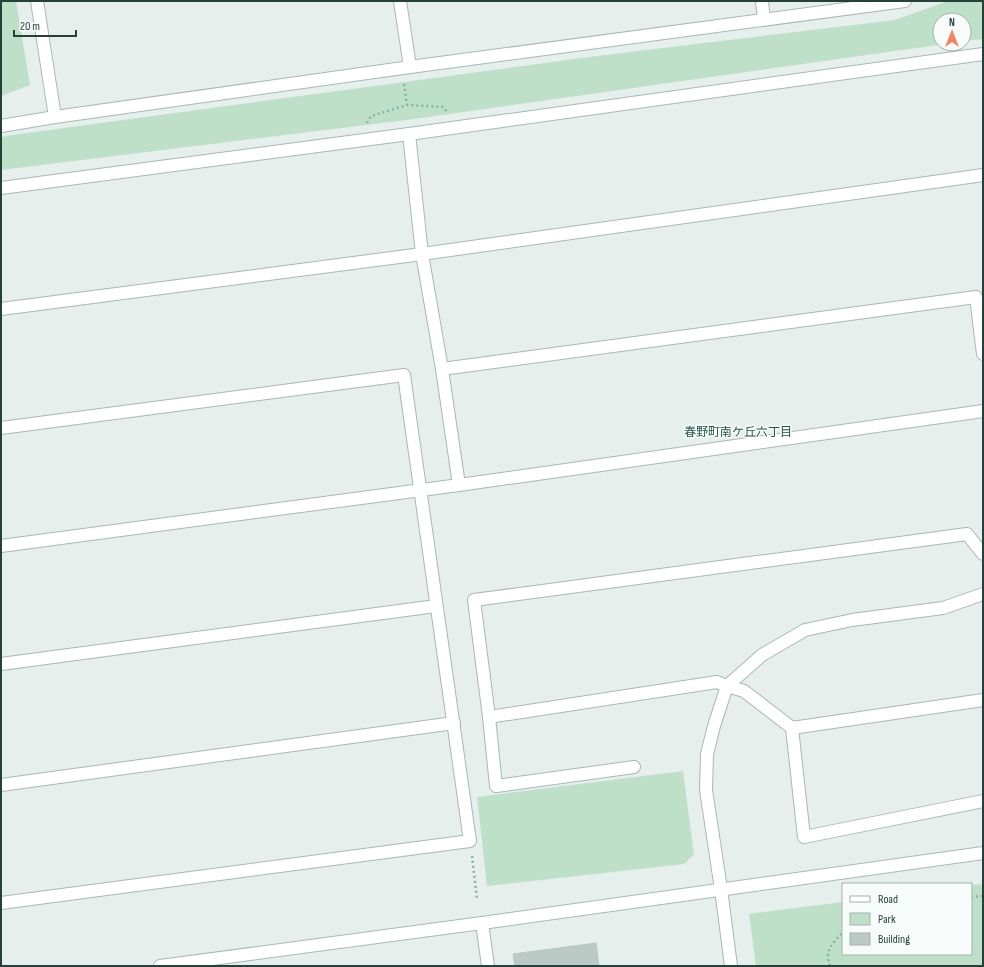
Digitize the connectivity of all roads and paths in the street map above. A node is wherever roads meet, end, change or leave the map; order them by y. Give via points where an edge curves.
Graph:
1 (37, 1) edge
2 (400, 1) edge
3 (762, 1) edge
4 (905, 1) edge
5 (764, 20) junction
6 (983, 54) edge
7 (405, 68) junction
8 (407, 105) junction
9 (55, 117) junction
10 (1, 126) edge
11 (461, 127) junction
12 (409, 134) junction
13 (357, 141) junction
14 (983, 175) edge
15 (1, 188) edge
16 (422, 254) junction
17 (1, 309) edge
18 (983, 354) edge
19 (442, 369) junction
20 (983, 411) edge
21 (1, 428) edge
22 (459, 485) junction
23 (421, 490) junction
24 (1, 546) edge
25 (983, 554) edge
26 (983, 594) edge
27 (436, 606) junction
28 (1, 664) edge
29 (727, 686) junction
30 (983, 700) edge
31 (489, 718) junction
32 (454, 723) junction
33 (792, 728) junction
34 (634, 768) dead end
35 (1, 785) edge
36 (983, 801) edge
37 (470, 841) junction
38 (983, 852) edge
39 (721, 889) junction
40 (983, 896) edge
41 (972, 897) edge
42 (477, 899) dead end
43 (1, 903) edge
44 (482, 923) junction
45 (842, 933) edge
46 (160, 966) edge
47 (488, 966) edge
48 (732, 966) edge
49 (830, 966) edge

1 - 9 street
2 - 7 street
3 - 5 street
4 - 5 street
5 - 7 street
6 - 11 street
7 - 8 path
7 - 9 street
8 - 11 path via 443,107
8 - 13 path via 372,116
9 - 10 street
11 - 12 street
12 - 13 street
12 - 16 street
13 - 15 street
14 - 16 street
16 - 17 street
16 - 19 street
18 - 19 street via 976,297
19 - 22 street
20 - 22 street
21 - 23 street via 404,375
22 - 23 street
23 - 24 street
23 - 27 street
25 - 31 street via 967,534 474,600
26 - 29 street via 942,608 852,620 805,630 762,655
27 - 28 street
27 - 32 street
29 - 31 street via 717,682
29 - 33 street via 744,691
29 - 39 street via 707,754 706,776
30 - 33 street
31 - 34 street via 496,786
32 - 35 street
32 - 37 street
33 - 36 street via 804,837
37 - 42 path
37 - 43 street
38 - 39 street
39 - 44 street
39 - 48 street
40 - 41 path
44 - 46 street
44 - 47 street
45 - 49 path via 830,946 827,958

